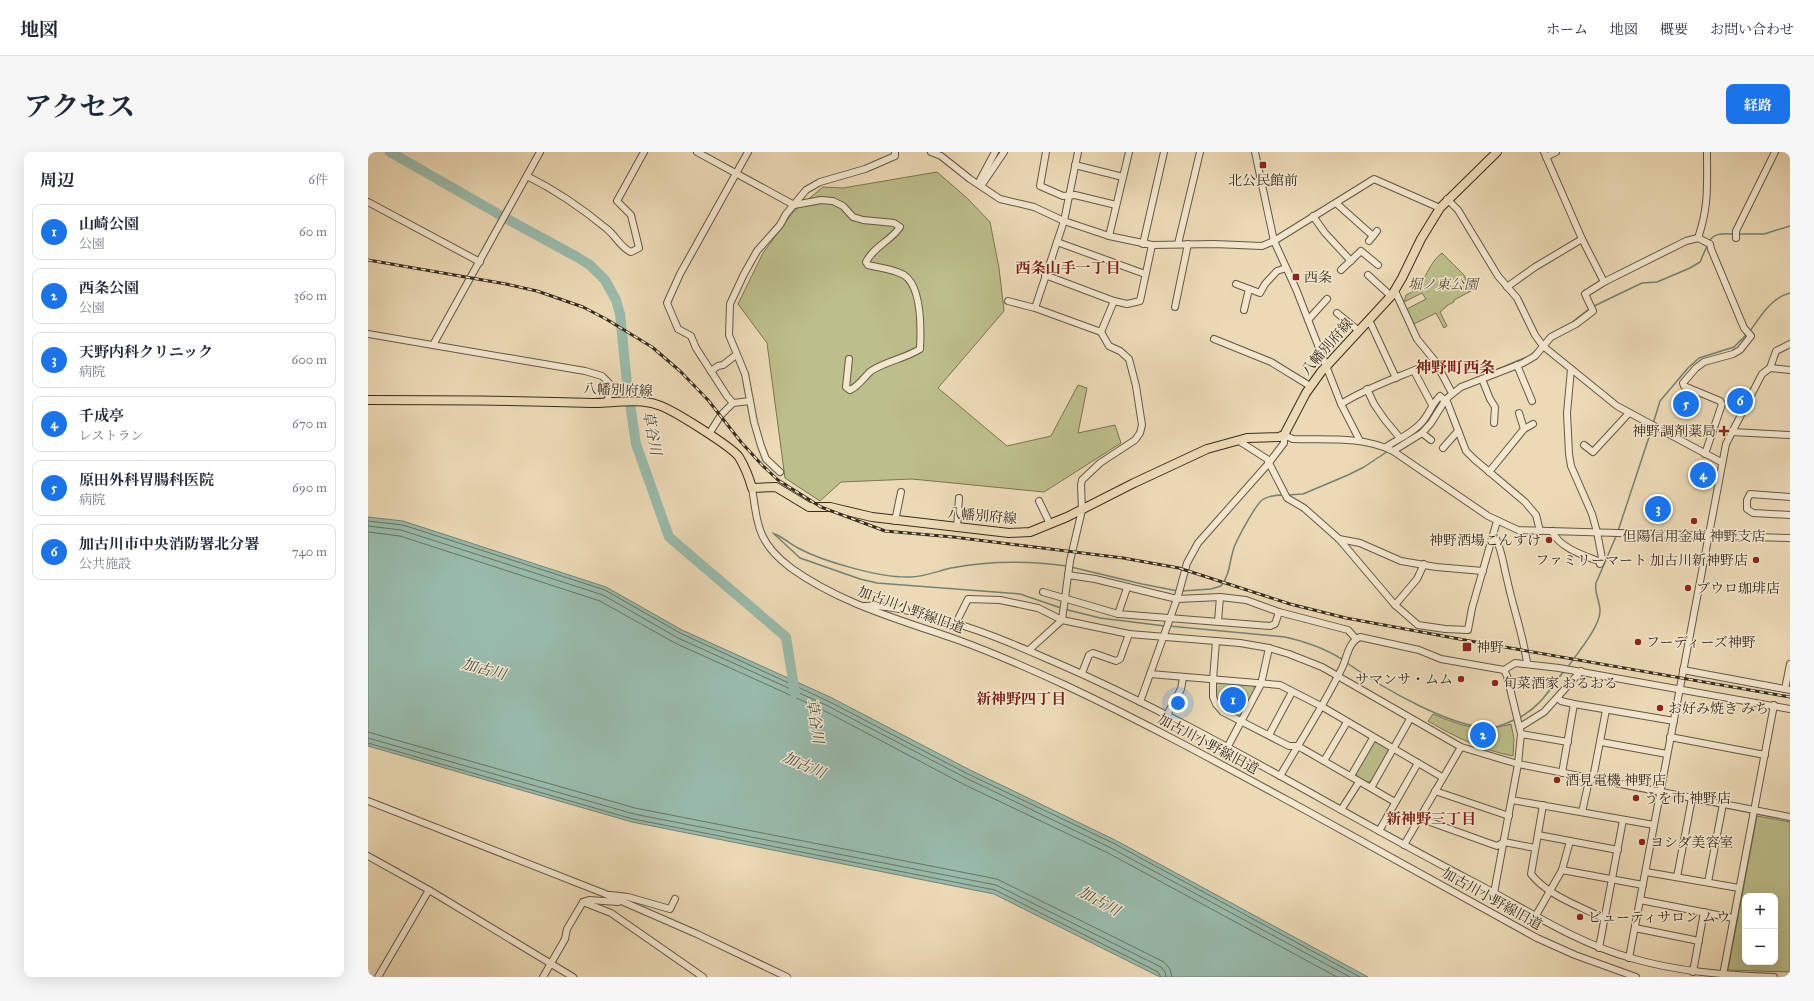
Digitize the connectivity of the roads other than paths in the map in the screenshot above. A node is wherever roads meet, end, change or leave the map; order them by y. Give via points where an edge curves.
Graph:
1 (540, 152) edge
2 (644, 152) edge
3 (697, 152) edge
4 (748, 152) edge
5 (896, 152) edge
6 (931, 152) edge
7 (995, 152) edge
8 (1004, 152) edge
9 (1046, 152) edge
10 (1078, 152) edge
11 (1129, 152) edge
12 (1164, 152) edge
13 (1200, 152) edge
14 (1255, 152) edge
15 (1497, 152) edge
16 (1556, 152) edge
17 (1707, 152) edge
18 (1775, 152) edge
19 (1545, 154) edge
20 (1075, 165) junction
21 (736, 173) junction
22 (527, 176) junction
23 (1123, 177) junction
24 (982, 184) junction
25 (1069, 196) junction
26 (1447, 199) junction
27 (368, 202) edge
28 (1336, 203) junction
29 (794, 205) junction
30 (1116, 205) junction
31 (1440, 208) junction
32 (1313, 216) junction
33 (1064, 221) junction
34 (1736, 235) dead end
35 (1109, 236) junction
36 (1373, 236) dead end
37 (1582, 239) junction
38 (1274, 241) junction
39 (1704, 241) junction
40 (1057, 242) junction
41 (1143, 244) junction
42 (1178, 244) junction
43 (1188, 244) junction
44 (1152, 245) junction
45 (1351, 261) junction
46 (480, 262) junction
47 (1378, 265) dead end
48 (1286, 268) junction
49 (1341, 270) dead end
50 (1145, 274) junction
51 (1045, 275) junction
52 (1368, 275) dead end
53 (1604, 282) junction
54 (1236, 284) dead end
55 (1507, 287) junction
56 (1249, 290) junction
57 (1393, 293) junction
58 (1327, 299) dead end
59 (1008, 301) dead end
60 (1114, 301) junction
61 (1175, 307) dead end
62 (1034, 308) junction
63 (1244, 310) dead end
64 (1337, 313) dead end
65 (1308, 320) junction
66 (1369, 320) junction
67 (1358, 331) junction
68 (1101, 332) junction
69 (368, 334) edge
70 (1214, 339) dead end
71 (1790, 344) edge
72 (433, 345) junction
73 (1543, 346) junction
74 (736, 355) junction
75 (849, 359) dead end
76 (1435, 361) junction
77 (1517, 365) junction
78 (1326, 367) junction
79 (1770, 368) junction
80 (1571, 370) junction
81 (1790, 370) edge
82 (1414, 371) junction
83 (711, 372) junction
84 (1396, 378) junction
85 (1482, 379) junction
86 (1310, 386) junction
87 (1367, 389) junction
88 (1451, 391) junction
89 (368, 400) edge
90 (1446, 400) junction
91 (750, 401) junction
92 (1532, 401) dead end
93 (608, 403) junction
94 (733, 403) junction
95 (1341, 404) junction
96 (1432, 405) junction
97 (1519, 413) dead end
98 (1628, 413) junction
99 (1494, 423) dead end
100 (1533, 424) dead end
101 (1524, 429) junction
102 (1458, 431) junction
103 (1732, 432) junction
104 (1422, 433) junction
105 (709, 434) junction
106 (1284, 435) junction
107 (1790, 435) edge
108 (1400, 438) junction
109 (1431, 440) dead end
110 (1239, 441) junction
111 (1360, 441) junction
112 (1584, 445) dead end
113 (1386, 447) junction
114 (1443, 448) dead end
115 (1393, 451) junction
116 (1705, 454) junction
117 (1721, 462) junction
118 (1268, 464) junction
119 (780, 472) dead end
120 (1489, 472) junction
121 (752, 488) junction
122 (900, 492) dead end
123 (1790, 497) edge
124 (958, 498) dead end
125 (1039, 501) dead end
126 (1082, 510) junction
127 (1790, 515) edge
128 (896, 521) junction
129 (1497, 521) junction
130 (1050, 524) junction
131 (957, 528) junction
132 (1540, 531) junction
133 (1552, 531) junction
134 (1597, 532) junction
135 (1494, 535) junction
136 (1707, 535) junction
137 (1790, 538) edge
138 (1338, 539) junction
139 (1424, 564) junction
140 (1483, 571) junction
141 (1068, 576) junction
142 (1127, 588) junction
143 (1043, 592) dead end
144 (1177, 597) junction
145 (1220, 597) junction
146 (1065, 599) junction
147 (1395, 605) junction
148 (863, 606) junction
149 (1279, 612) junction
150 (1118, 614) junction
151 (1062, 618) junction
152 (1170, 618) junction
153 (1218, 621) junction
154 (956, 623) junction
155 (1129, 634) junction
156 (1163, 637) junction
157 (1356, 639) junction
158 (1216, 641) junction
159 (1269, 648) junction
160 (1029, 650) junction
161 (1527, 663) junction
162 (1790, 664) edge
163 (1504, 670) junction
164 (1683, 670) junction
165 (1581, 671) junction
166 (1082, 673) junction
167 (1150, 674) junction
168 (1338, 676) junction
169 (1183, 678) junction
170 (1213, 680) junction
171 (1261, 684) junction
172 (1679, 689) junction
173 (1788, 690) edge
174 (1292, 692) junction
175 (1558, 698) junction
176 (1140, 702) junction
177 (1574, 704) junction
178 (1321, 706) junction
179 (1774, 706) junction
180 (1790, 709) edge
181 (1606, 710) junction
182 (1167, 715) junction
183 (1410, 719) junction
184 (1241, 721) junction
185 (1674, 721) junction
186 (1347, 722) junction
187 (1520, 727) junction
188 (1521, 734) junction
189 (1268, 735) junction
190 (1670, 737) junction
191 (1373, 738) junction
192 (1568, 742) junction
193 (1601, 742) junction
194 (1297, 746) junction
195 (1461, 747) junction
196 (1227, 748) junction
197 (1394, 748) junction
198 (1667, 754) junction
199 (1765, 755) junction
200 (1324, 761) junction
201 (1418, 763) junction
202 (1518, 764) junction
203 (1562, 773) junction
204 (1280, 776) junction
205 (1351, 776) junction
206 (1442, 777) junction
207 (1591, 779) junction
208 (1359, 782) junction
209 (1371, 788) junction
210 (1435, 791) junction
211 (1660, 792) junction
212 (1692, 798) junction
213 (1512, 800) junction
214 (368, 801) edge
215 (1395, 802) junction
216 (1723, 804) junction
217 (1543, 805) junction
218 (1341, 810) junction
219 (1755, 810) junction
220 (1582, 812) junction
221 (1509, 816) junction
222 (1790, 817) edge
223 (1419, 818) junction
224 (1623, 820) junction
225 (1654, 825) junction
226 (1379, 831) junction
227 (1538, 835) junction
228 (1570, 841) junction
229 (1504, 842) junction
230 (1404, 845) junction
231 (1534, 848) junction
232 (1618, 850) junction
233 (368, 856) edge
234 (1562, 870) junction
235 (1646, 872) junction
236 (1677, 877) junction
237 (1612, 880) junction
238 (1708, 882) junction
239 (1643, 885) junction
240 (1739, 888) junction
241 (429, 890) junction
242 (1550, 891) junction
243 (1494, 892) junction
244 (603, 894) junction
245 (675, 899) dead end
246 (1640, 900) junction
247 (583, 902) junction
248 (622, 902) junction
249 (1704, 912) junction
250 (1535, 917) junction
251 (1605, 918) junction
252 (1733, 918) junction
253 (1635, 928) junction
254 (1699, 941) junction
255 (1599, 948) junction
256 (1629, 958) junction
257 (551, 964) junction
258 (1693, 972) junction
259 (1723, 975) junction
260 (378, 977) edge
261 (543, 977) edge
262 (573, 977) edge
263 (703, 977) edge
264 (787, 977) edge
265 (1636, 977) edge
266 (1774, 977) edge

1 - 22 street
2 - 22 street via 617,201 631,215 639,248 631,252 626,250 616,236 566,198
3 - 21 street
4 - 21 street
5 - 29 street via 895,156 865,169 820,182 806,190
6 - 24 street
7 - 24 street via 980,181
8 - 24 street
9 - 25 street via 1040,186
10 - 20 street
11 - 23 street
12 - 41 street
13 - 42 street
14 - 38 street
15 - 26 main road, 八幡別府線
16 - 19 street
17 - 39 street via 1708,203 1704,220
18 - 34 street
19 - 37 street
20 - 23 street
20 - 25 street
21 - 29 street
21 - 83 street via 680,274 667,303 678,329 691,336
22 - 46 street
23 - 30 street
24 - 33 street via 1000,199 1034,207
25 - 30 street via 1075,195
25 - 33 street
26 - 31 main road, 八幡別府線
26 - 55 street via 1458,210
27 - 46 street
28 - 31 street via 1374,179
28 - 32 street
28 - 36 street
29 - 74 street via 757,251 730,304 729,335
29 - 75 street via 821,200 833,202 843,206 853,217 900,226 896,233 870,253 866,262 868,265 902,274 914,287 919,309 920,349 870,372 850,390 846,388
30 - 35 street
31 - 57 main road, 八幡別府線
32 - 38 street
32 - 45 street
33 - 35 street
33 - 40 street
35 - 41 street
37 - 53 street
37 - 55 street
38 - 43 street via 1262,246
38 - 48 street
39 - 53 street via 1686,241
39 - 116 street via 1710,249 1744,328 1751,336 1740,350 1733,354 1704,362 1683,383 1684,386 1722,404
40 - 50 street
40 - 51 street
41 - 44 street
42 - 43 street
42 - 44 street
43 - 61 street
44 - 50 street
45 - 47 street via 1361,251
45 - 49 street
46 - 72 street
48 - 56 street via 1277,271 1265,284 1262,292
48 - 65 street
50 - 60 street via 1140,301 1127,304
51 - 60 street
51 - 62 street
52 - 57 street
53 - 73 street via 1585,294 1593,311 1576,324 1551,337
54 - 56 street
55 - 73 street via 1517,298
56 - 63 street
57 - 66 main road, 八幡別府線
57 - 76 street via 1417,339
58 - 65 street
59 - 62 street
60 - 68 street
62 - 68 street
64 - 67 street
65 - 78 street
66 - 67 main road, 八幡別府線
66 - 84 street
67 - 78 main road, 八幡別府線
68 - 126 street via 1109,346 1129,359 1142,425 1135,440 1100,463 1082,480
69 - 72 street
70 - 86 street via 1270,362
71 - 79 street via 1776,351
72 - 93 street via 596,374 609,383
73 - 77 street via 1535,356
73 - 80 street
74 - 83 street
74 - 91 street via 744,374
76 - 82 street
76 - 88 street
77 - 85 street
77 - 92 street via 1526,394
78 - 86 main road, 八幡別府線
78 - 95 street
79 - 81 street
79 - 103 street via 1762,374
80 - 98 street
80 - 134 street via 1566,413 1569,454 1571,466
82 - 84 street
82 - 96 street
83 - 94 street
84 - 87 street
85 - 88 street
85 - 99 street via 1495,406
86 - 106 main road, 八幡別府線
87 - 95 street
87 - 108 street via 1374,404
88 - 90 street
89 - 93 main road, 八幡別府線 via 476,399
90 - 96 street via 1440,396
90 - 102 street
90 - 104 street
91 - 94 street
91 - 119 street via 766,459
93 - 105 main road, 八幡別府線 via 639,402 659,405
94 - 105 street via 721,415
95 - 111 street
96 - 108 street via 1424,420
97 - 101 street
98 - 112 street via 1593,452
98 - 116 street
100 - 101 street
101 - 120 street
102 - 114 street
102 - 120 street via 1466,450
103 - 107 street
103 - 117 street
104 - 109 street
104 - 115 street
105 - 121 main road, 八幡別府線 via 738,456 747,471
106 - 110 main road, 八幡別府線 via 1279,438 1247,438
106 - 111 street via 1293,439
106 - 118 street via 1284,443
108 - 113 street
110 - 118 street via 1267,459
110 - 126 main road, 八幡別府線 via 1207,449
111 - 113 street
113 - 115 street
115 - 129 street
116 - 117 street
117 - 136 street
118 - 138 street via 1287,498 1304,508
118 - 144 street via 1198,544 1187,563
120 - 132 street via 1532,510
121 - 128 main road, 八幡別府線 via 776,487 808,507 830,507 857,515
121 - 148 street, 加古川小野線旧道 via 765,543 775,554 811,581
122 - 128 street
123 - 127 street via 1750,494 1747,509 1753,513
124 - 131 street
125 - 130 street
126 - 130 main road, 八幡別府線
126 - 141 street
128 - 131 main road, 八幡別府線
129 - 132 street via 1518,530
129 - 135 street
130 - 131 main road, 八幡別府線 via 1030,532 1009,534
132 - 133 street
133 - 134 street
133 - 134 street via 1560,542 1601,563
134 - 136 street
135 - 140 street
135 - 161 street via 1524,640
136 - 137 street
136 - 164 street
138 - 139 street via 1360,543 1394,559
138 - 147 street
139 - 140 street
139 - 147 street via 1417,579
140 - 147 street via 1468,630 1418,625
141 - 142 street via 1095,579
141 - 146 street
142 - 144 street
142 - 150 street
143 - 146 street
144 - 145 street
144 - 152 street
145 - 149 street via 1246,600
145 - 153 street
146 - 150 street
146 - 151 street
148 - 154 street via 878,605
148 - 265 street, 加古川小野線旧道 via 987,651 1091,697 1182,742 1537,938
149 - 153 street via 1275,624 1270,626
149 - 157 street via 1348,630
150 - 152 street
151 - 154 street via 1038,608 1000,600 968,599
151 - 155 street
151 - 160 street
152 - 153 street
152 - 156 street
154 - 160 street
155 - 156 street
155 - 166 street via 1120,659 1116,661 1093,653 1089,655
156 - 158 street
156 - 167 street
157 - 163 street via 1360,637 1419,650 1441,659
157 - 168 street via 1351,643
158 - 159 street
158 - 170 street
159 - 168 street
159 - 171 street
160 - 166 street
161 - 163 street via 1512,664
161 - 165 street
162 - 173 street
163 - 187 street
164 - 172 street
164 - 173 street
165 - 172 street
165 - 175 street
166 - 176 street
167 - 169 street
167 - 176 street
168 - 178 street
168 - 183 street
169 - 170 street
169 - 182 street via 1181,689
170 - 171 street
170 - 184 street via 1213,698 1216,704 1223,712
171 - 174 street via 1280,685
171 - 184 street
172 - 179 street
172 - 185 street
174 - 178 street
174 - 189 street
175 - 177 street
175 - 187 street via 1544,712
176 - 182 street
177 - 181 street
177 - 192 street
178 - 186 street
178 - 194 street
179 - 180 street
179 - 199 street
181 - 185 street
181 - 193 street
182 - 196 street
183 - 195 street
183 - 197 street
184 - 189 street
184 - 196 street
185 - 190 street
186 - 191 street
186 - 200 street
187 - 188 street
188 - 192 street
188 - 202 street
189 - 194 street via 1289,746
190 - 198 street
190 - 199 street
191 - 197 street
191 - 205 street
192 - 203 street
193 - 198 street
193 - 207 street
194 - 200 street
194 - 204 street
195 - 202 street
195 - 206 street
196 - 204 street
197 - 201 street
197 - 209 street
198 - 211 street
199 - 219 street
200 - 205 street
201 - 206 street
201 - 215 street
202 - 203 street
202 - 213 street
203 - 207 street
204 - 218 street
205 - 208 street
206 - 210 street
207 - 211 street
207 - 220 street
208 - 209 street
208 - 218 street
209 - 215 street
210 - 221 street
210 - 223 street
211 - 212 street
211 - 225 street
212 - 216 street
212 - 236 street
213 - 217 street
213 - 221 street
214 - 244 street
215 - 226 street
216 - 219 street
216 - 238 street
217 - 220 street
217 - 227 street
218 - 226 street
219 - 222 street
219 - 240 street
220 - 224 street
221 - 229 street
223 - 229 street via 1497,846
223 - 230 street
224 - 225 street
224 - 232 street
225 - 235 street
226 - 230 street
227 - 228 street
227 - 231 street
228 - 232 street
228 - 234 street
229 - 231 street
229 - 243 street
230 - 243 street
231 - 242 street via 1531,874 1538,883
232 - 237 street
233 - 241 street
234 - 237 street
234 - 242 street
235 - 236 street
235 - 239 street
236 - 238 street
237 - 239 street
237 - 251 street
238 - 240 street
239 - 246 street
240 - 252 street
241 - 257 street
241 - 260 street
242 - 250 street
242 - 251 street
243 - 250 street
244 - 245 street via 628,897 670,909
244 - 248 street
246 - 249 street
246 - 253 street
247 - 248 street
247 - 257 street
247 - 263 street via 611,913
248 - 264 street
249 - 252 street
249 - 254 street
250 - 255 street
251 - 255 street
252 - 259 street
253 - 254 street
253 - 256 street
254 - 258 street
255 - 256 street
256 - 258 street
257 - 261 street
257 - 262 street
258 - 259 street
259 - 266 street

